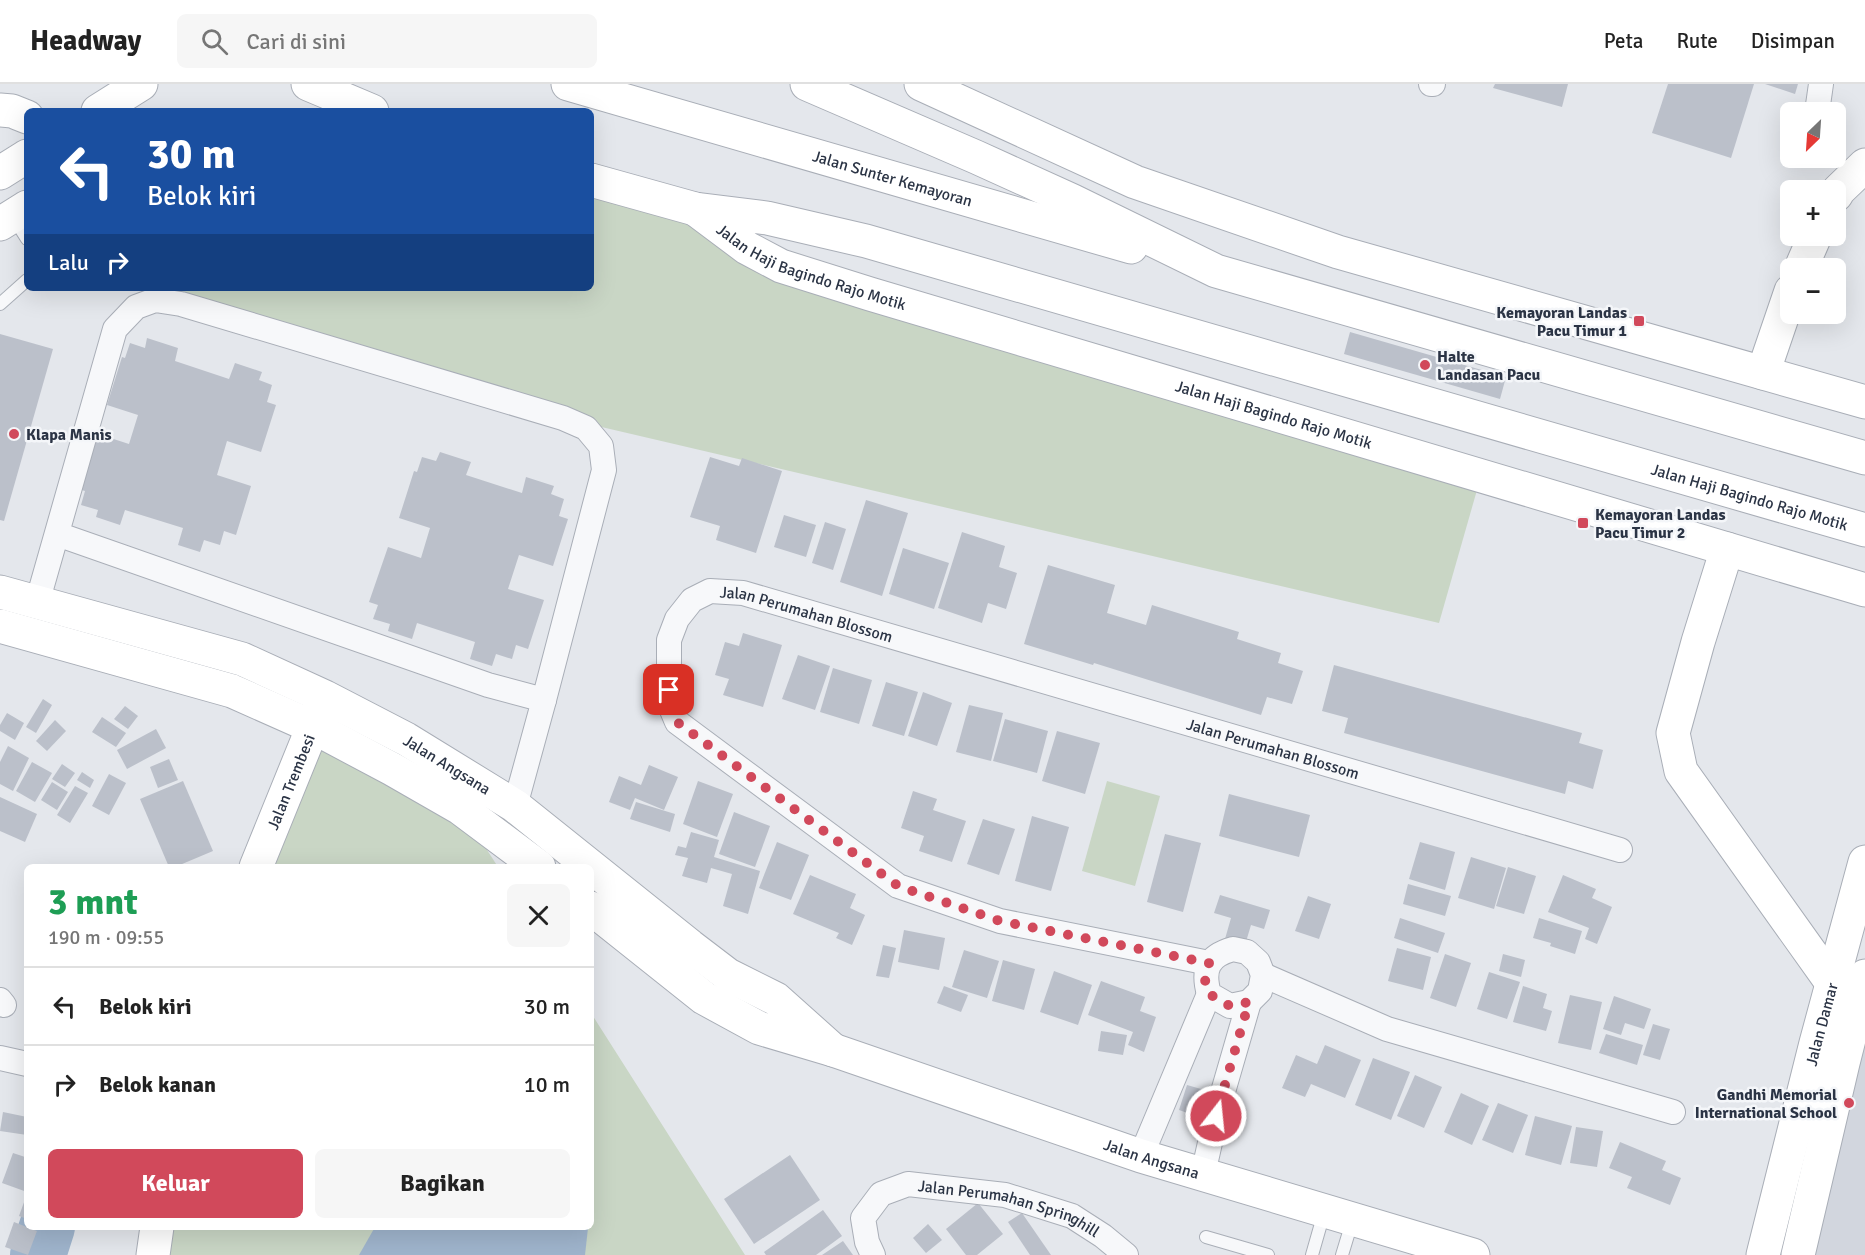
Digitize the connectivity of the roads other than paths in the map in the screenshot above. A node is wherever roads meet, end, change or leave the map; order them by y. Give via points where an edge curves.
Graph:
1 (12, 84) edge
2 (141, 84) edge
3 (308, 84) edge
4 (568, 84) edge
5 (807, 84) edge
6 (921, 84) edge
7 (1821, 84) edge
8 (0, 96) edge
9 (1818, 102) edge
10 (103, 108) edge
11 (365, 108) edge
12 (0, 110) edge
13 (24, 116) edge
14 (976, 157) junction
15 (24, 158) edge
16 (1865, 165) edge
17 (0, 173) edge
18 (594, 181) edge
19 (1135, 182) junction
20 (1846, 183) edge
21 (695, 209) junction
22 (1216, 271) junction
23 (24, 283) edge
24 (0, 304) edge
25 (1780, 323) edge
26 (1763, 373) junction
27 (1865, 402) edge
28 (1865, 458) edge
29 (1865, 530) edge
30 (57, 534) junction
31 (1727, 549) junction
32 (1865, 590) edge
33 (0, 592) edge
34 (37, 603) junction
35 (0, 626) edge
36 (325, 697) junction
37 (544, 700) junction
38 (313, 728) junction
39 (515, 806) junction
40 (1620, 850) dead end
41 (1865, 862) edge
42 (257, 864) edge
43 (535, 864) edge
44 (588, 864) edge
45 (594, 869) edge
46 (594, 910) edge
47 (1209, 963) junction
48 (1263, 975) junction
49 (1856, 985) edge
50 (1209, 994) junction
51 (1249, 1002) junction
52 (833, 1050) junction
53 (0, 1058) edge
54 (24, 1063) edge
55 (1673, 1112) dead end
56 (1142, 1155) junction
57 (1203, 1174) junction
58 (1339, 1215) junction
59 (157, 1230) edge
60 (1206, 1237) dead end
61 (153, 1255) edge
62 (873, 1255) edge
63 (1126, 1255) edge
64 (1268, 1255) edge
65 (1312, 1255) edge
66 (1342, 1255) edge
67 (1473, 1255) edge
68 (1763, 1255) edge
69 (1798, 1255) edge

1 - 8 main road
2 - 10 main road
3 - 11 main road
4 - 22 main road, Jalan Sunter Kemayoran
5 - 14 main road
6 - 19 main road
7 - 9 street
12 - 13 main road
14 - 19 main road
14 - 22 main road
15 - 17 main road
16 - 20 main road
18 - 21 main road, Jalan Haji Bagindo Rajo Motik
19 - 26 main road via 1338,252
21 - 29 main road, Jalan Haji Bagindo Rajo Motik via 767,218 866,241
21 - 31 main road, Jalan Haji Bagindo Rajo Motik via 747,248 781,266
22 - 28 main road
23 - 24 lane
25 - 26 main road
26 - 27 main road
30 - 34 street
30 - 37 street via 488,685
30 - 37 street via 115,329 136,307 155,300 181,304 563,418 586,428 601,446 604,470
31 - 32 main road, Jalan Haji Bagindo Rajo Motik
31 - 49 main road via 1673,733 1681,771
33 - 34 main road, Jalan Angsana
34 - 36 main road, Jalan Angsana via 242,659
35 - 38 main road, Jalan Angsana via 232,690
36 - 38 main road, Jalan Trembesi
36 - 39 main road, Jalan Angsana via 406,740
37 - 39 street
38 - 42 main road, Jalan Trembesi
38 - 43 main road, Jalan Angsana via 460,808
39 - 44 main road, Jalan Angsana
40 - 47 street, Jalan Perumahan Blossom via 743,593 710,591 692,600 677,619 669,640 669,703 677,722 898,886 1000,921
41 - 49 main road, Jalan Damar
45 - 52 main road, Jalan Angsana via 718,968 776,999
46 - 52 main road, Jalan Angsana via 711,1003 759,1028
47 - 48 street via 1219,953 1233,949 1247,952 1258,962
47 - 50 street via 1205,980
48 - 51 street via 1260,991
48 - 55 street via 1387,1029
49 - 68 main road, Jalan Damar
49 - 69 main road, Jalan Damar
50 - 51 street via 1230,1006
50 - 56 street
51 - 57 street
52 - 56 main road, Jalan Angsana
53 - 54 street
56 - 57 main road, Jalan Angsana
57 - 58 main road, Jalan Angsana
58 - 65 lane
58 - 66 lane
58 - 67 main road, Jalan Angsana
59 - 61 main road
60 - 64 lane
62 - 63 street, Jalan Perumahan Springhill via 863,1218 881,1194 909,1184 1005,1195 1072,1216

